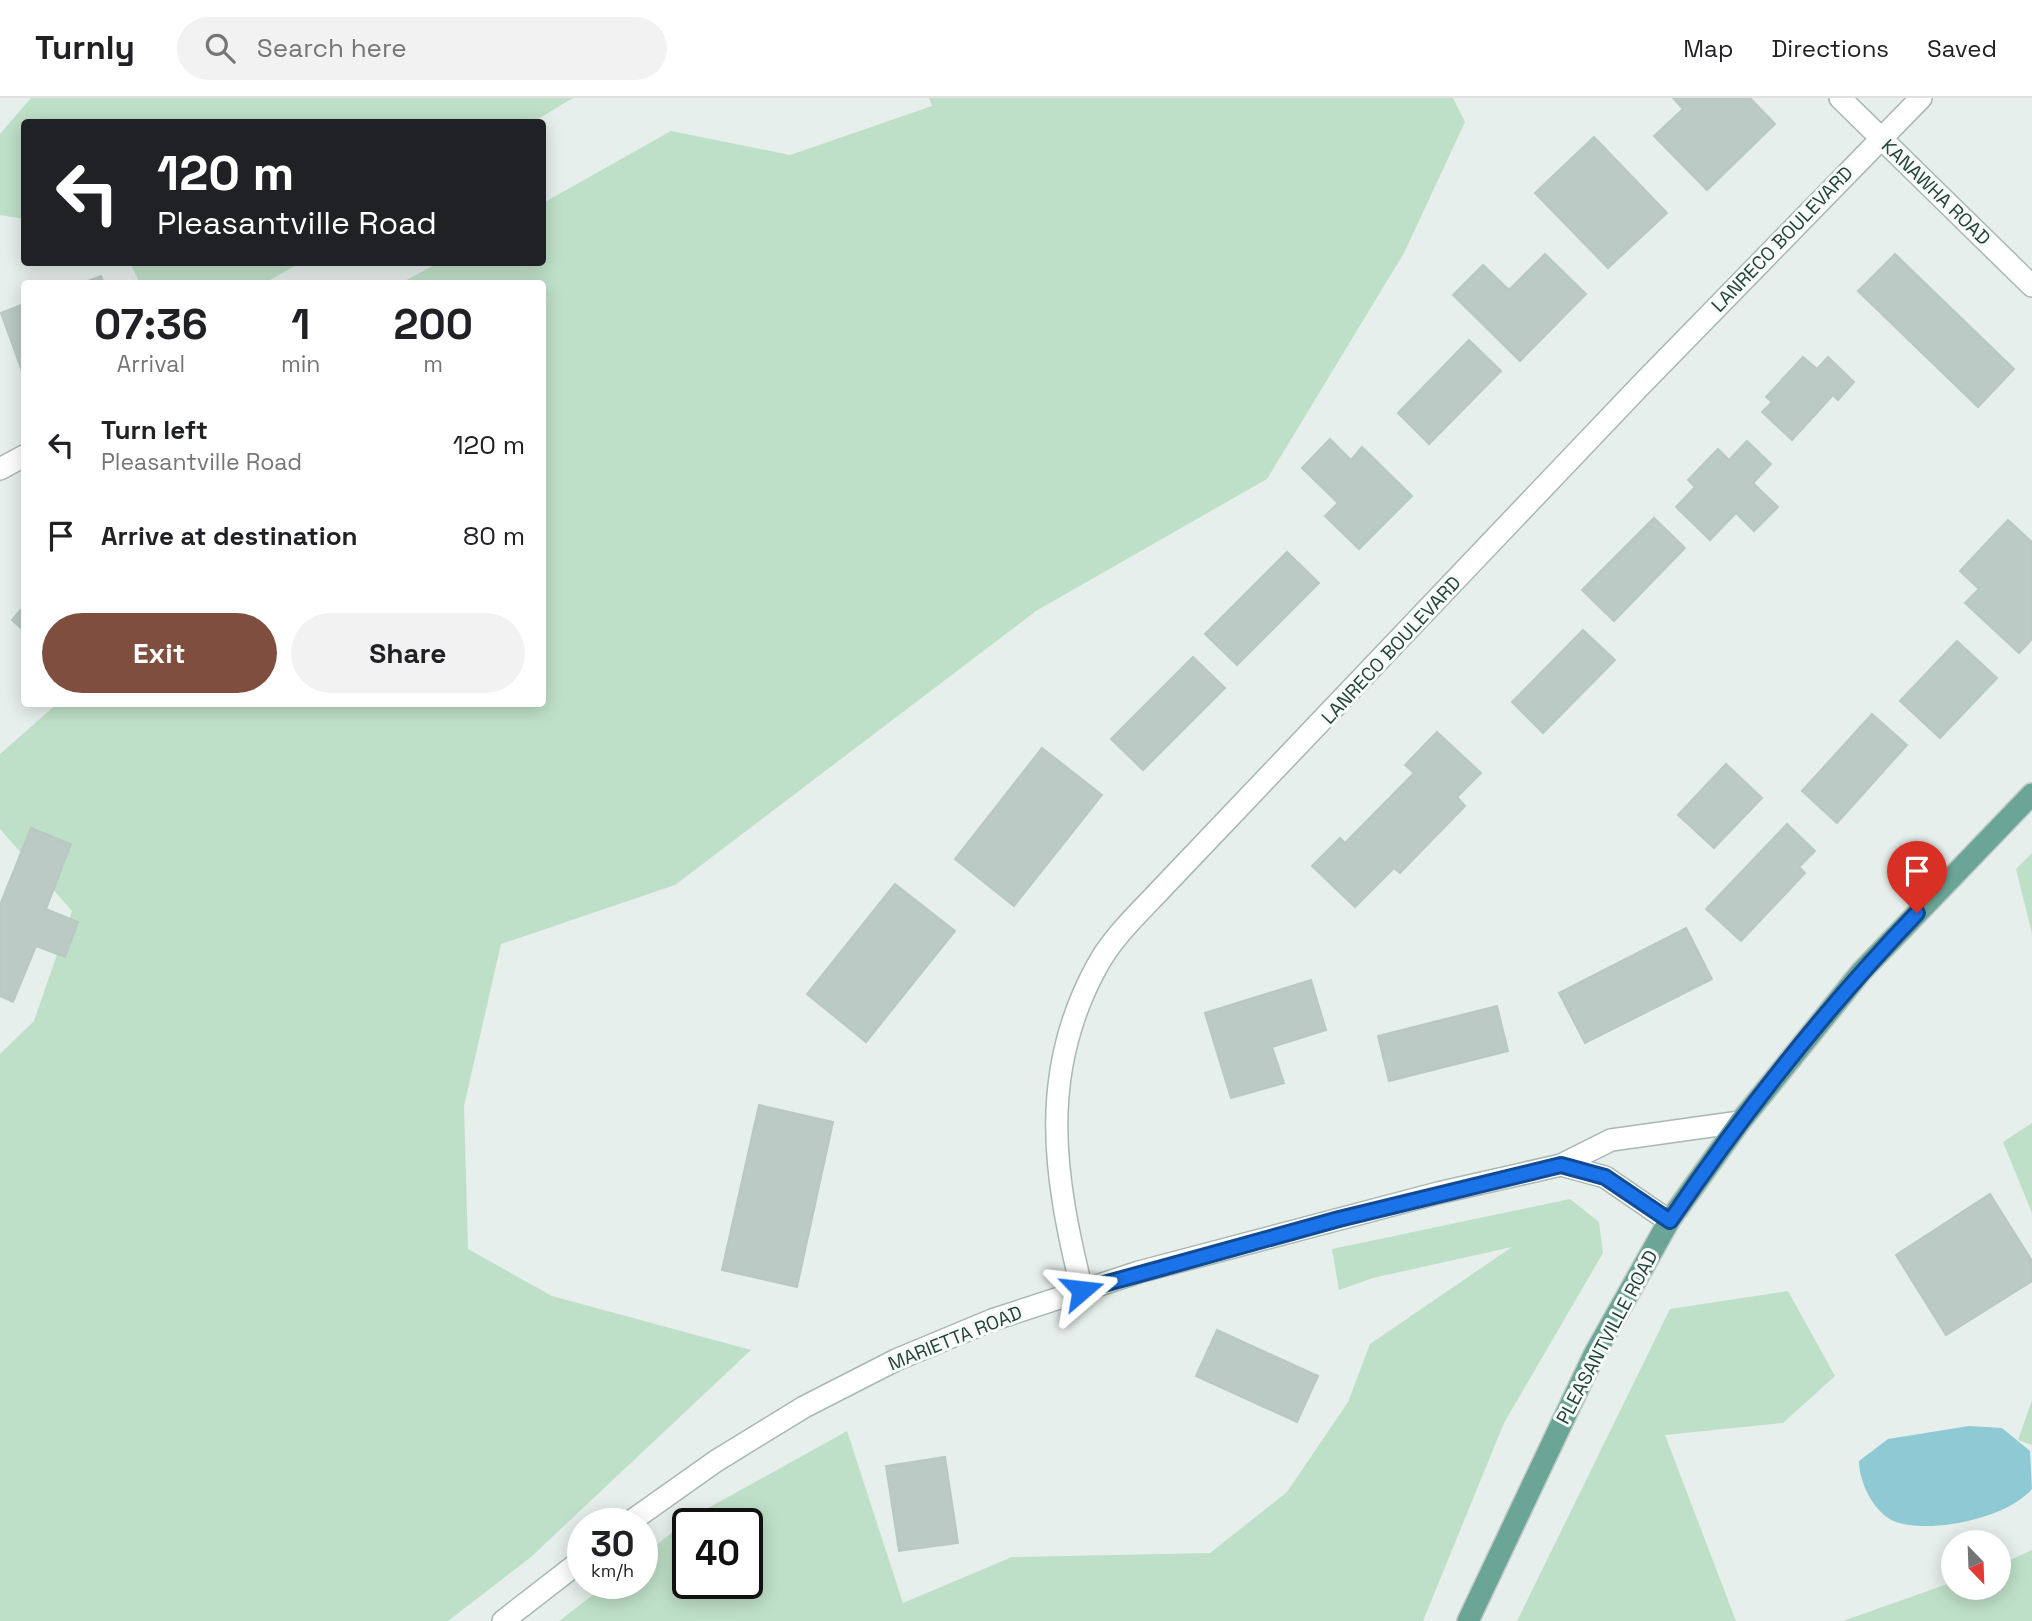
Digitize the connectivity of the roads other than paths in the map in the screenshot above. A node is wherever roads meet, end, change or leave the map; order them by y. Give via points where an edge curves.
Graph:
1 (1840, 98) edge
2 (1921, 98) edge
3 (1881, 138) junction
4 (2032, 286) edge
5 (21, 458) edge
6 (0, 469) edge
7 (2032, 794) edge
8 (1740, 1122) junction
9 (1561, 1165) junction
10 (1670, 1221) junction
11 (1082, 1290) junction
12 (650, 1508) edge
13 (567, 1571) edge
14 (503, 1621) edge
15 (1468, 1621) edge

1 - 3 street, KANAWHA ROAD
2 - 3 street, LANRECO BOULEVARD
3 - 4 street, KANAWHA ROAD
3 - 11 street, LANRECO BOULEVARD via 1164,886 1097,966 1074,1019 1056,1099 1063,1217
5 - 6 street
7 - 8 main road, PLEASANTVILLE ROAD via 1861,972
8 - 9 street, MARIETTA ROAD via 1611,1140
8 - 10 main road, PLEASANTVILLE ROAD
9 - 10 street, MARIETTA ROAD via 1605,1177
9 - 11 street, MARIETTA ROAD via 1339,1219
10 - 15 main road, PLEASANTVILLE ROAD via 1595,1353
11 - 12 street, MARIETTA ROAD via 992,1320 896,1360 804,1407
13 - 14 street

